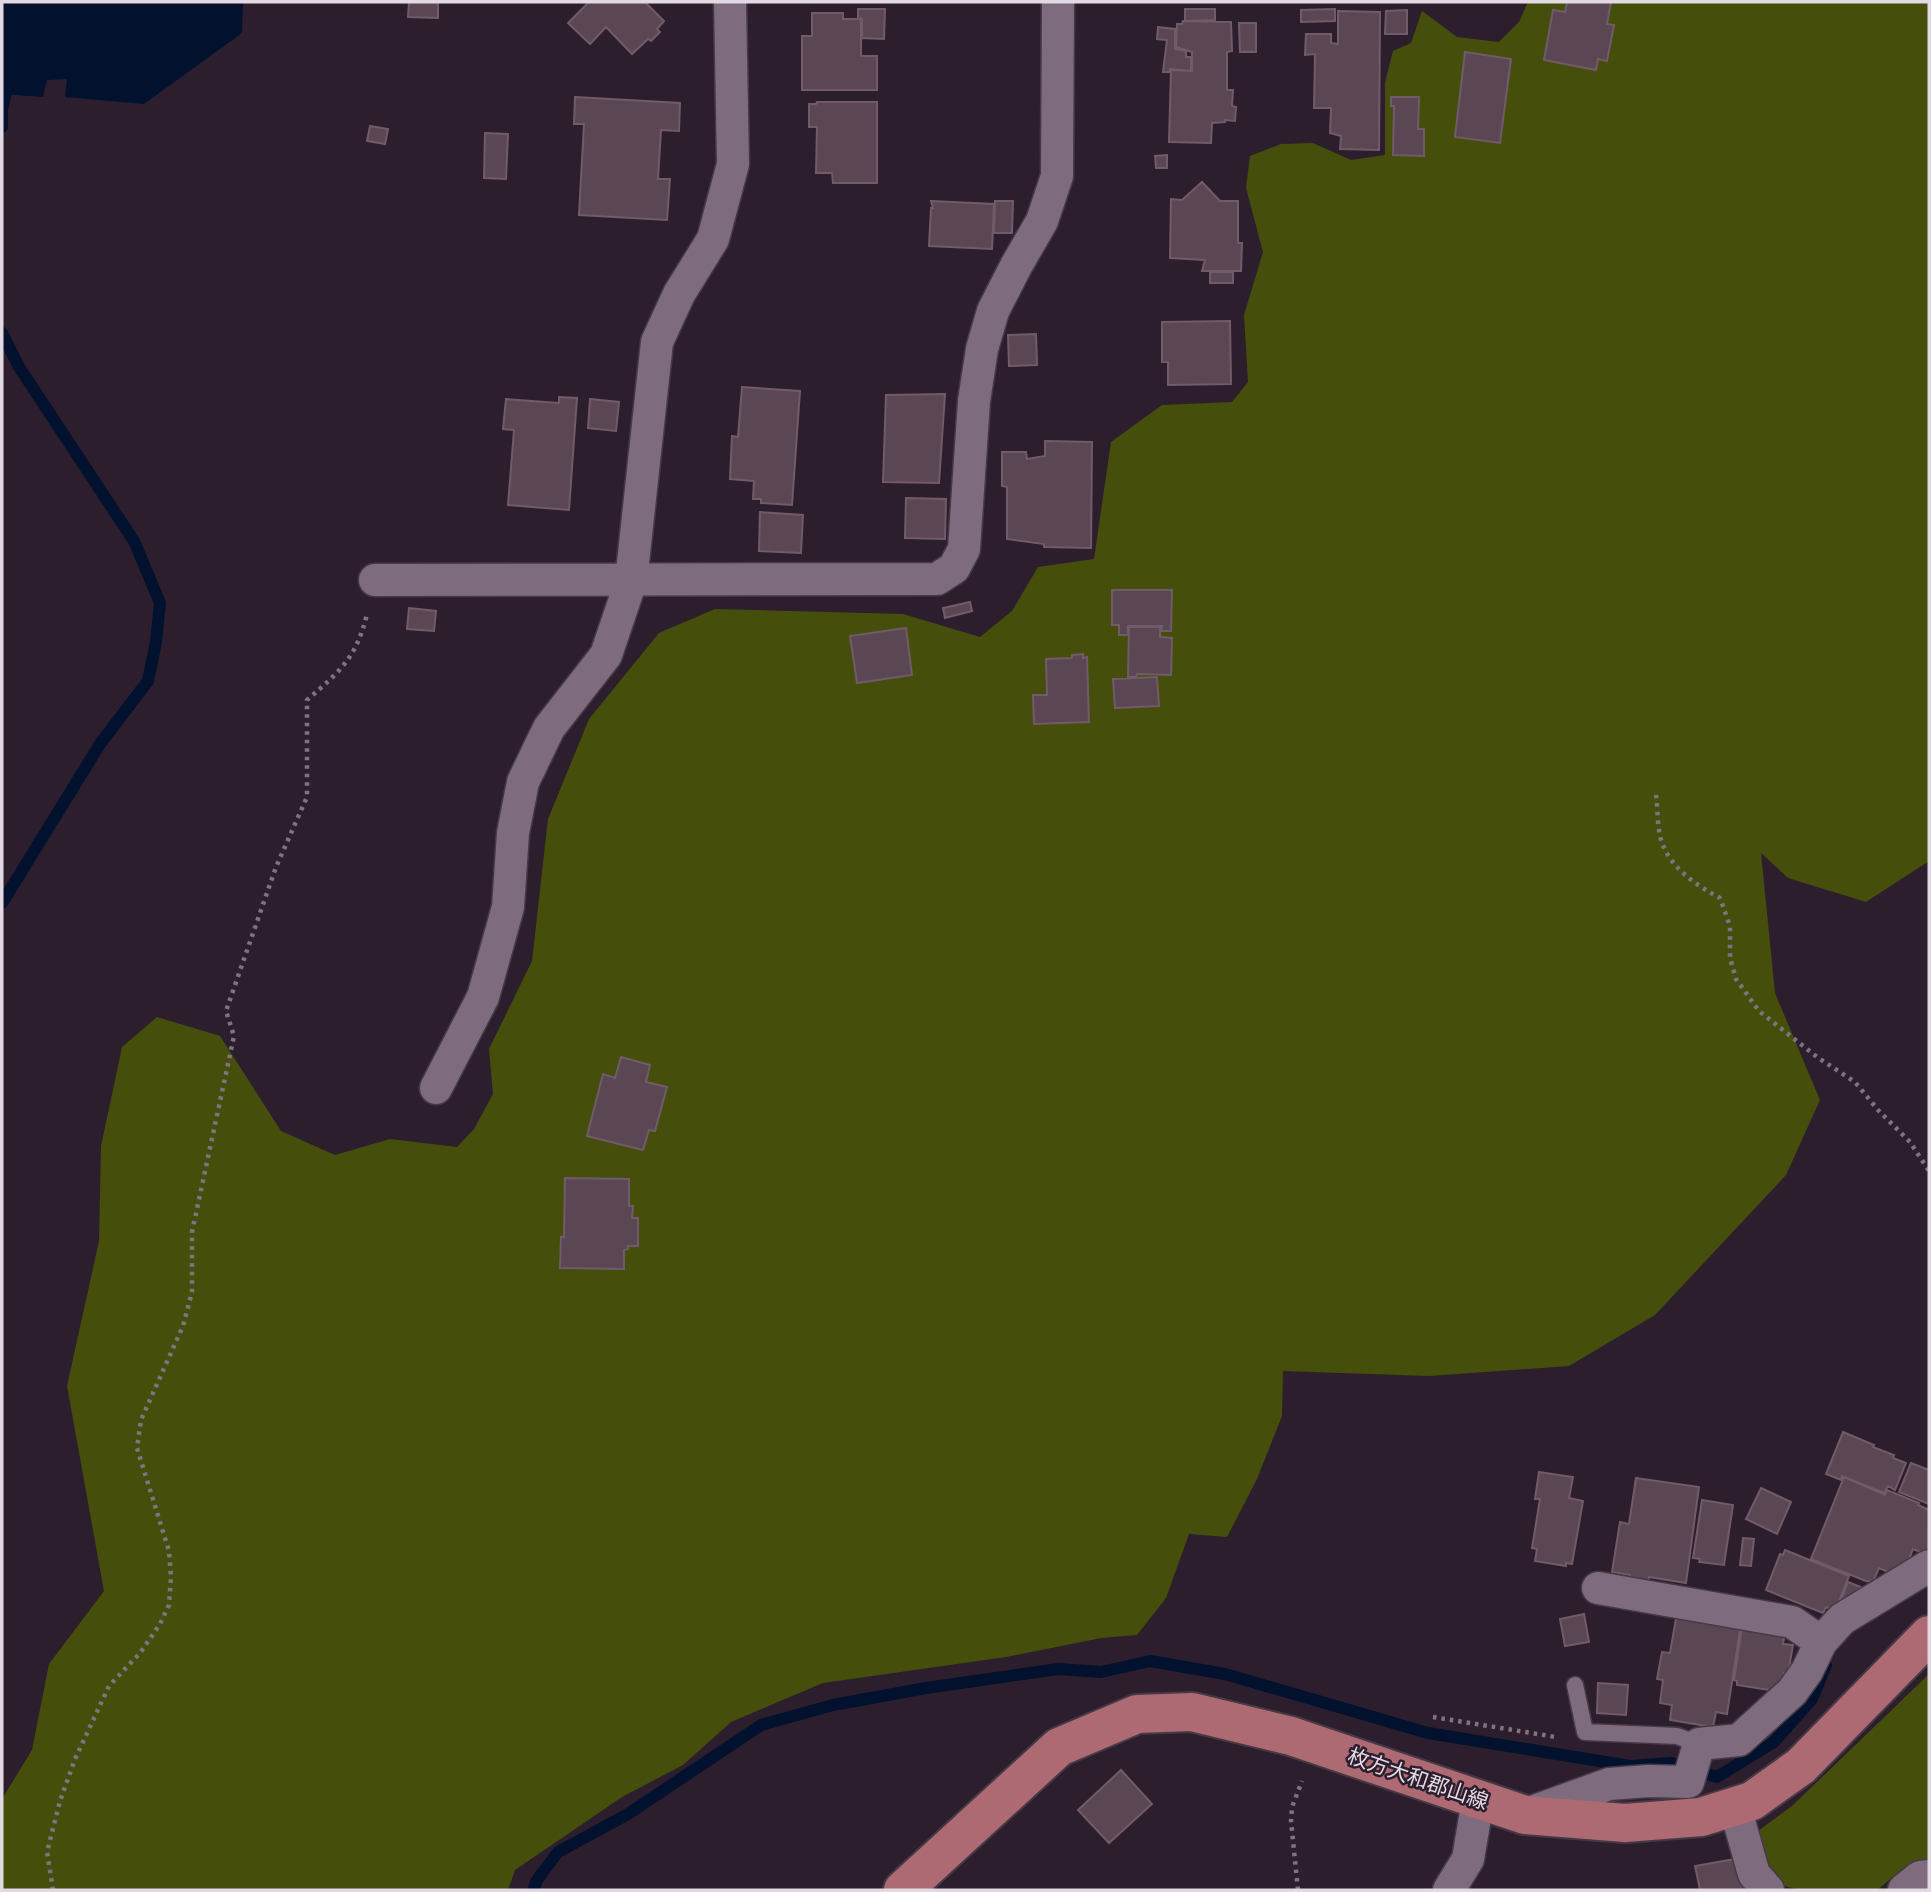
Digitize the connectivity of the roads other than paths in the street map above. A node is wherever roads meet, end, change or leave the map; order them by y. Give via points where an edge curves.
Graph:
1 (730, 2) edge
2 (1058, 2) edge
3 (375, 580) road end
4 (631, 580) junction
5 (436, 1088) dead end
6 (1929, 1566) edge
7 (1598, 1588) dead end
8 (1929, 1635) edge
9 (1821, 1642) junction
10 (1575, 1685) dead end
11 (1699, 1744) junction
12 (1478, 1800) junction
13 (1735, 1807) junction
14 (1525, 1815) junction
15 (1929, 1876) edge
16 (903, 1890) edge
17 (1448, 1890) edge
18 (1768, 1890) edge
19 (1905, 1890) edge

1 - 4 street via 733,164 713,239 679,293 657,342
2 - 4 street via 1057,176 1042,221 993,311 982,349 964,548 954,568 937,579
3 - 4 street
4 - 5 street via 606,655 549,728 523,782 513,833 508,907 483,997
6 - 9 street via 1842,1619
7 - 9 street via 1792,1622
8 - 13 main road, 枚方大和郡山線 via 1801,1766 1752,1801
9 - 11 street via 1791,1692 1739,1740
10 - 11 lane via 1585,1732 1677,1736
11 - 14 street via 1688,1782 1609,1784
12 - 14 main road, 枚方大和郡山線
12 - 16 main road, 枚方大和郡山線 via 1291,1736 1192,1712 1137,1714 1059,1747
12 - 17 street via 1468,1859
13 - 14 main road, 枚方大和郡山線 via 1701,1817 1625,1823
13 - 18 street via 1754,1874
15 - 19 street via 1920,1877

